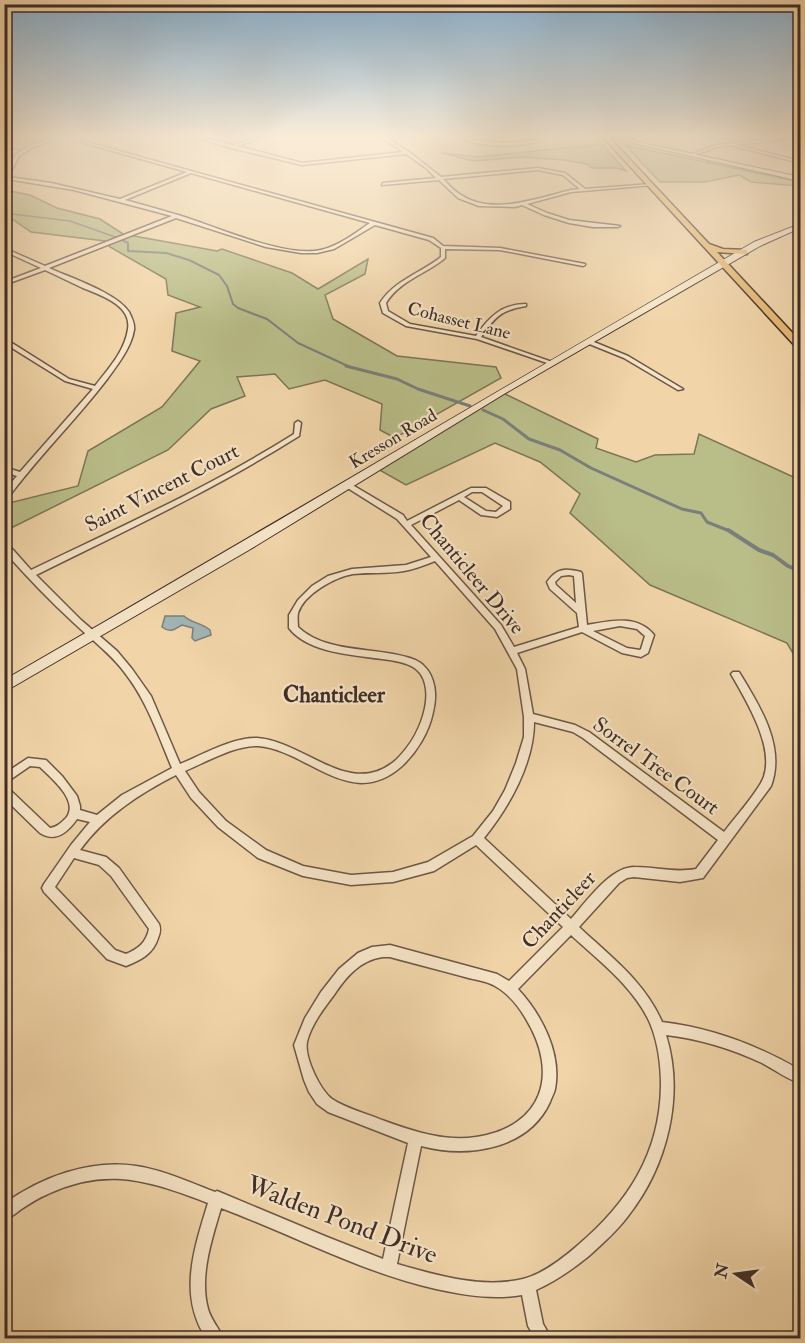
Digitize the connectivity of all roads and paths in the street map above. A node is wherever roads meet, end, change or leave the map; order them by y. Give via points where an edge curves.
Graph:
1 (109, 199) edge
2 (124, 199) edge
3 (287, 199) edge
4 (464, 199) edge
5 (545, 199) edge
6 (664, 199) edge
7 (118, 201) junction
8 (523, 204) junction
9 (177, 216) junction
10 (374, 223) junction
11 (618, 226) dead end
12 (801, 226) edge
13 (708, 246) junction
14 (442, 247) junction
15 (4, 249) edge
16 (744, 252) junction
17 (725, 264) junction
18 (583, 265) dead end
19 (45, 268) junction
20 (4, 284) edge
21 (524, 305) dead end
22 (478, 338) junction
23 (4, 340) edge
24 (589, 342) junction
25 (801, 346) edge
26 (552, 363) junction
27 (96, 388) junction
28 (680, 389) dead end
29 (298, 423) dead end
30 (4, 469) edge
31 (21, 475) junction
32 (349, 485) junction
33 (4, 496) edge
34 (459, 497) junction
35 (407, 524) junction
36 (4, 545) edge
37 (436, 558) junction
38 (30, 574) junction
39 (581, 612) junction
40 (584, 629) junction
41 (94, 636) junction
42 (513, 651) junction
43 (736, 674) dead end
44 (4, 687) edge
45 (529, 717) junction
46 (177, 768) junction
47 (4, 780) edge
48 (4, 791) edge
49 (74, 813) junction
50 (98, 820) junction
51 (477, 839) junction
52 (725, 839) junction
53 (73, 853) junction
54 (571, 927) junction
55 (510, 988) junction
56 (658, 1029) junction
57 (801, 1077) edge
58 (416, 1139) junction
59 (217, 1198) junction
60 (4, 1213) edge
61 (389, 1268) junction
62 (528, 1286) junction
63 (215, 1338) edge
64 (543, 1338) edge

1 - 7 street
2 - 7 street
3 - 10 street
4 - 8 street via 500,206
5 - 8 street
6 - 13 main road
7 - 9 street
8 - 11 street via 563,221
9 - 10 street via 273,247 302,252 332,248
9 - 19 street
10 - 14 street via 418,234
12 - 16 street, Kresson Road
13 - 16 main road
13 - 17 main road
14 - 18 street via 500,249
14 - 22 street, Cohasset Lane via 444,252 439,261 393,289 382,307 391,317 408,325
15 - 19 street
16 - 17 street, Kresson Road
17 - 24 street, Kresson Road
17 - 25 main road
19 - 20 street
19 - 27 street via 112,299 124,307 129,317 131,328 125,350
21 - 22 street via 501,309
22 - 26 street, Cohasset Lane
23 - 27 street via 67,380
24 - 26 street, Kresson Road
24 - 28 street via 626,357
26 - 32 street, Kresson Road
27 - 31 street
29 - 38 street, Saint Vincent Court via 297,435 270,452
30 - 31 street
31 - 33 street
32 - 35 street, Chanticleer Drive via 388,507
32 - 41 street, Kresson Road
34 - 34 street via 471,490 483,490 507,507 497,515 484,513
34 - 35 street
35 - 37 street, Chanticleer Drive
36 - 38 street, Chanticleer Drive
37 - 42 street, Chanticleer Drive via 498,627
37 - 46 street via 408,568 355,569 338,574 303,597 292,618 299,634 322,646 402,658 424,672 430,687 428,717 413,746 395,767 363,780 264,743 237,743
38 - 41 street, Chanticleer Drive
39 - 39 street via 578,574 558,574 551,582 553,587
39 - 40 street
40 - 40 street via 620,623 639,626 650,635 641,654 625,651
40 - 42 street
41 - 44 street, Kresson Road
41 - 46 street, Chanticleer Drive via 129,671 146,696
42 - 45 street, Chanticleer Drive via 521,669
43 - 52 street, Chanticleer via 765,726 770,771 767,783
45 - 51 street, Chanticleer Drive via 529,737 513,783 497,814
45 - 52 street, Sorrel Tree Court via 586,735
46 - 50 street via 134,792
46 - 51 street, Chanticleer Drive via 195,795 251,848 303,871 351,879 393,877 430,867
47 - 49 street via 28,762 42,763 75,802
48 - 49 street via 49,832 59,831
49 - 50 street
50 - 53 street
51 - 54 street, Walden Pond Drive
52 - 54 street, Chanticleer via 699,874 681,877 625,873
53 - 53 street via 102,861 115,872 155,928 149,948 126,960 111,955 48,888
54 - 55 street, Chanticleer
54 - 56 street, Walden Pond Drive via 632,984
55 - 58 street via 527,1010 549,1057 550,1081 543,1106 531,1121 510,1135 478,1145
55 - 58 street via 497,980 400,953 375,952 348,968 319,1006 300,1045 314,1090 343,1112
56 - 57 street via 691,1031 736,1044
56 - 62 street, Walden Pond Drive via 667,1062 666,1105 660,1142 642,1185 611,1228 565,1266
58 - 61 street
59 - 60 street, Walden Pond Drive via 153,1176 115,1171 45,1188
59 - 61 street, Walden Pond Drive
59 - 63 street via 200,1254 198,1293 199,1311
61 - 62 street, Walden Pond Drive via 425,1280 483,1290
62 - 64 street

